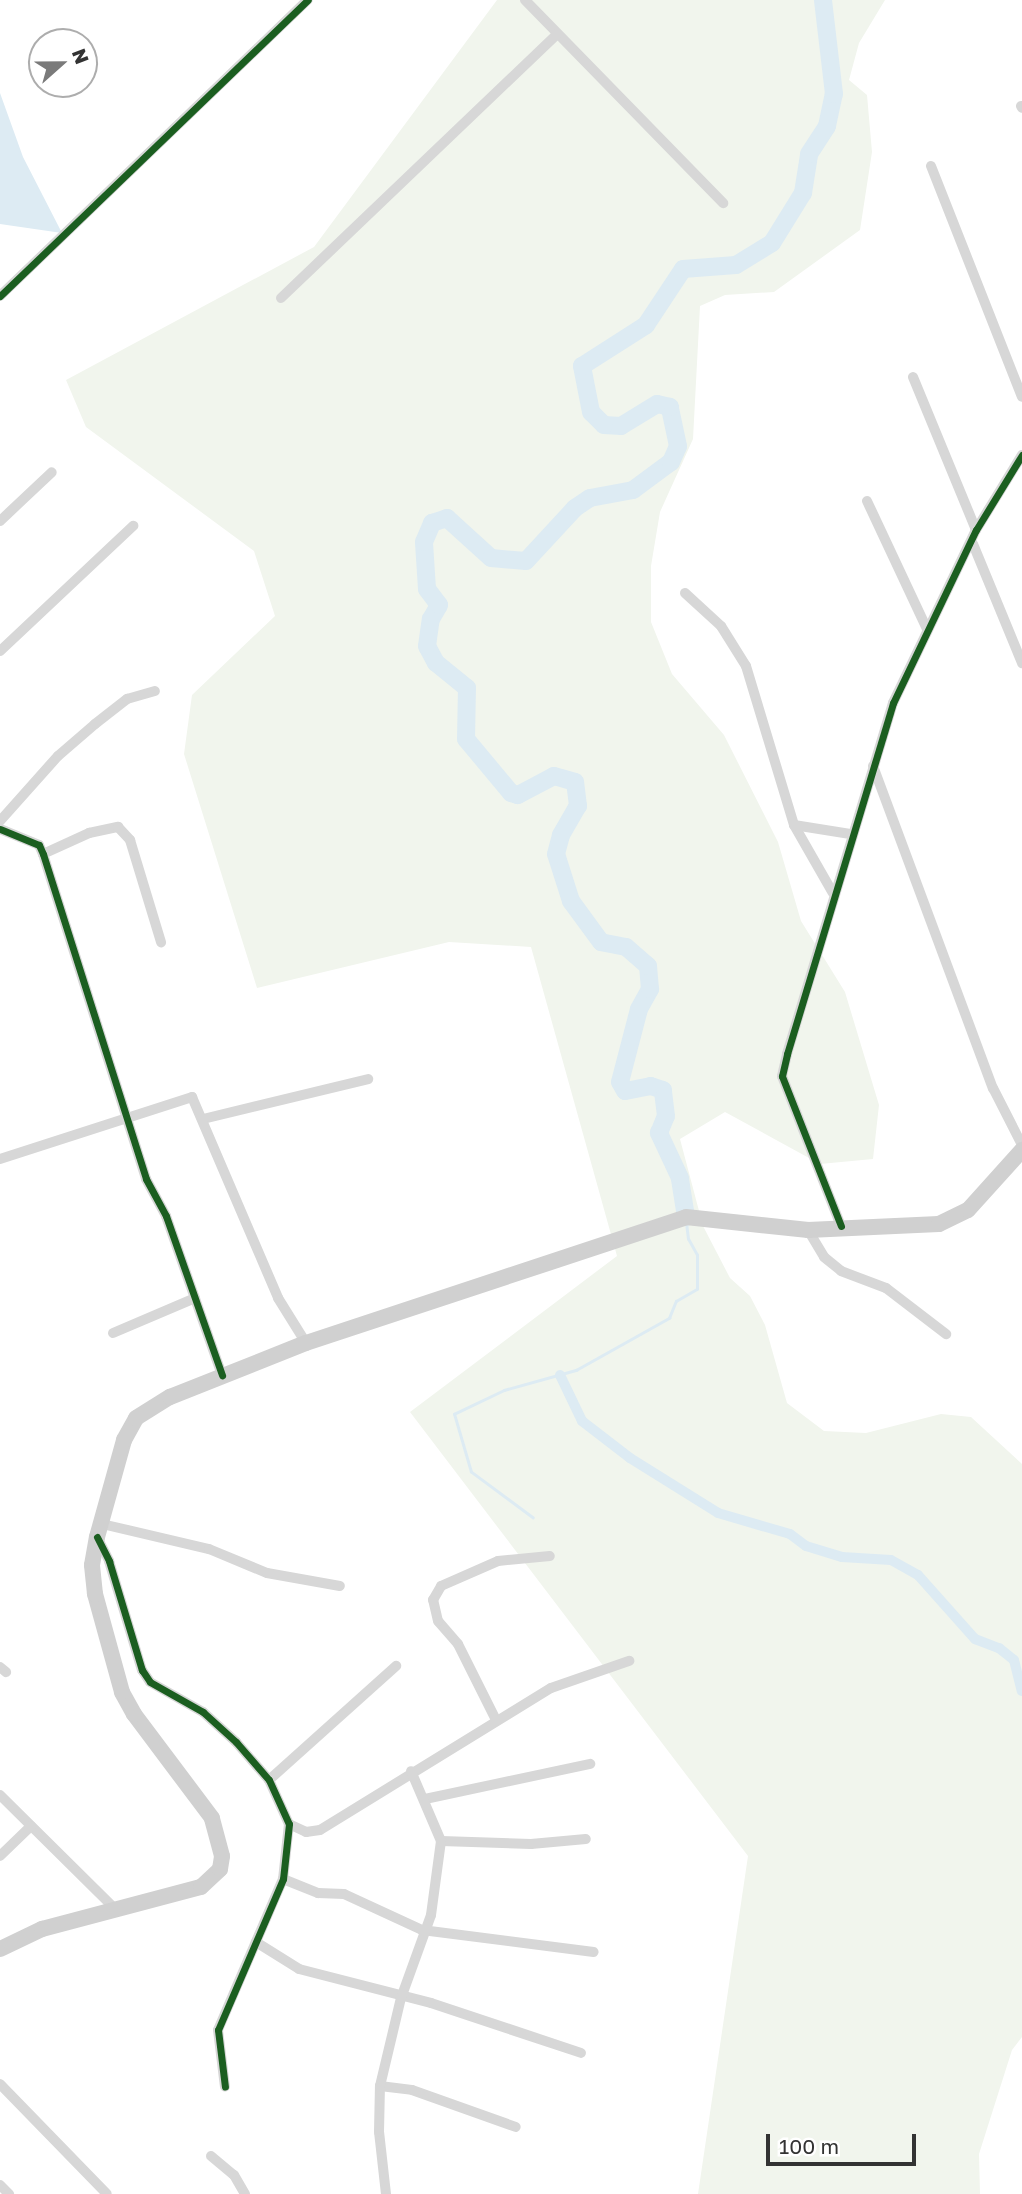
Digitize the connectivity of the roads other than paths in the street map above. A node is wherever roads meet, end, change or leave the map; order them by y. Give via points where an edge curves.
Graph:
1 (308, 0) edge
2 (525, 0) edge
3 (557, 34) junction
4 (931, 166) dead end
5 (723, 203) dead end
6 (0, 296) edge
7 (281, 298) dead end
8 (913, 377) dead end
9 (1022, 397) edge
10 (1022, 455) edge
11 (52, 472) dead end
12 (867, 501) dead end
13 (0, 521) edge
14 (133, 526) dead end
15 (975, 530) junction
16 (973, 544) junction
17 (685, 593) dead end
18 (927, 629) junction
19 (0, 652) edge
20 (1022, 663) edge
21 (155, 691) dead end
22 (873, 766) junction
23 (0, 821) edge
24 (794, 825) junction
25 (0, 829) edge
26 (850, 834) junction
27 (43, 854) junction
28 (833, 893) junction
29 (161, 942) dead end
30 (368, 1079) dead end
31 (126, 1117) junction
32 (203, 1119) junction
33 (1022, 1147) edge
34 (0, 1159) edge
35 (841, 1226) junction
36 (808, 1230) junction
37 (195, 1298) junction
38 (113, 1333) dead end
39 (946, 1334) dead end
40 (306, 1343) junction
41 (222, 1375) junction
42 (99, 1531) junction
43 (550, 1556) dead end
44 (340, 1586) dead end
45 (629, 1661) dead end
46 (397, 1666) dead end
47 (496, 1720) junction
48 (590, 1765) dead end
49 (411, 1771) junction
50 (269, 1780) junction
51 (0, 1795) edge
52 (425, 1799) junction
53 (289, 1824) junction
54 (31, 1826) junction
55 (586, 1839) dead end
56 (441, 1841) junction
57 (0, 1856) edge
58 (283, 1879) junction
59 (114, 1908) junction
60 (422, 1930) junction
61 (256, 1942) junction
62 (0, 1949) edge
63 (594, 1952) dead end
64 (401, 1998) junction
65 (581, 2053) dead end
66 (0, 2084) edge
67 (380, 2086) junction
68 (225, 2087) dead end
69 (516, 2127) dead end
70 (211, 2156) dead end
71 (0, 2185) edge
72 (9, 2194) edge
73 (107, 2194) edge
74 (245, 2194) edge
75 (386, 2194) edge

1 - 6 street
2 - 3 street
3 - 5 street
3 - 7 street
4 - 9 street
8 - 15 street
10 - 15 street
11 - 13 street
12 - 18 street
14 - 19 street
15 - 16 street
16 - 18 street
16 - 20 street
17 - 24 street via 721,626 746,666
18 - 22 street via 893,703
21 - 23 street via 127,699 95,724 58,756
22 - 26 street
22 - 33 street via 993,1088
24 - 26 street
24 - 28 street
25 - 27 street via 39,845
26 - 28 street
27 - 29 street via 118,827 130,840
27 - 31 street
28 - 35 street via 782,1076
30 - 32 street
31 - 32 street via 187,1096 196,1101
31 - 34 street
31 - 37 street
32 - 40 street via 273,1286
33 - 35 main road via 984,1196 939,1224 888,1229
35 - 36 main road
36 - 39 street via 824,1257 841,1271 886,1288
36 - 40 main road via 686,1217
37 - 38 street
37 - 41 street
40 - 41 main road
41 - 42 main road via 154,1405 136,1418 124,1440
42 - 44 street via 209,1549 267,1573
42 - 50 street via 133,1652 150,1682 203,1712
42 - 59 main road via 92,1565 95,1594 122,1692 212,1818 222,1856 220,1869 201,1887
43 - 47 street via 498,1561 440,1586 433,1600 438,1621 458,1644
45 - 47 street via 551,1688
46 - 50 street
47 - 49 street
48 - 52 street
49 - 52 street
49 - 53 street via 320,1830 306,1832
50 - 53 street
51 - 54 street
52 - 56 street
53 - 58 street
54 - 57 street
54 - 59 street
55 - 56 street via 531,1844
56 - 60 street via 431,1915
58 - 60 street via 318,1893 344,1895
58 - 61 street
59 - 62 main road via 41,1929
60 - 63 street
60 - 64 street
61 - 64 street via 299,1969
61 - 68 street via 218,2030
64 - 65 street via 431,2003
64 - 67 street
66 - 73 street
67 - 69 street via 412,2090
67 - 75 street via 379,2132
70 - 74 street via 234,2175
71 - 72 street

